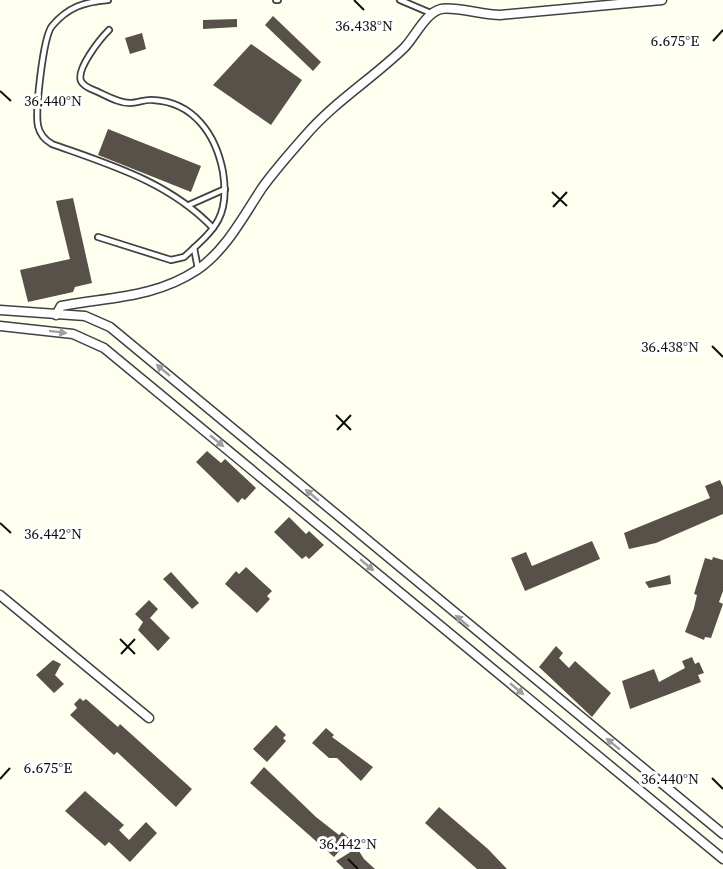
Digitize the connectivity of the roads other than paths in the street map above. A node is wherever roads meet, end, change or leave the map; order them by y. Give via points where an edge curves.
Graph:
1 (108, 0) edge
2 (400, 0) edge
3 (662, 0) edge
4 (433, 14) junction
5 (109, 30) dead end
6 (225, 189) junction
7 (189, 205) junction
8 (213, 228) junction
9 (98, 237) dead end
10 (194, 248) junction
11 (198, 269) junction
12 (0, 310) edge
13 (56, 315) junction
14 (0, 326) edge
15 (0, 595) edge
16 (149, 718) dead end
17 (723, 834) edge
18 (723, 859) edge

1 - 7 lane via 68,10 48,32 37,107 40,131 52,144 147,179
2 - 4 lane
3 - 4 street via 500,15 448,9
4 - 11 street via 405,46 308,133 263,186 226,243
5 - 6 lane via 81,72 84,85 124,103 163,101 198,117 219,154
6 - 7 lane
6 - 8 lane via 224,212
7 - 8 lane
8 - 10 lane
9 - 10 lane via 171,260 184,257
10 - 11 lane
11 - 13 street via 154,292 67,304
12 - 13 street
17 -> 13 street via 110,327 85,316
14 -> 18 street via 73,334 104,348
15 - 16 street

